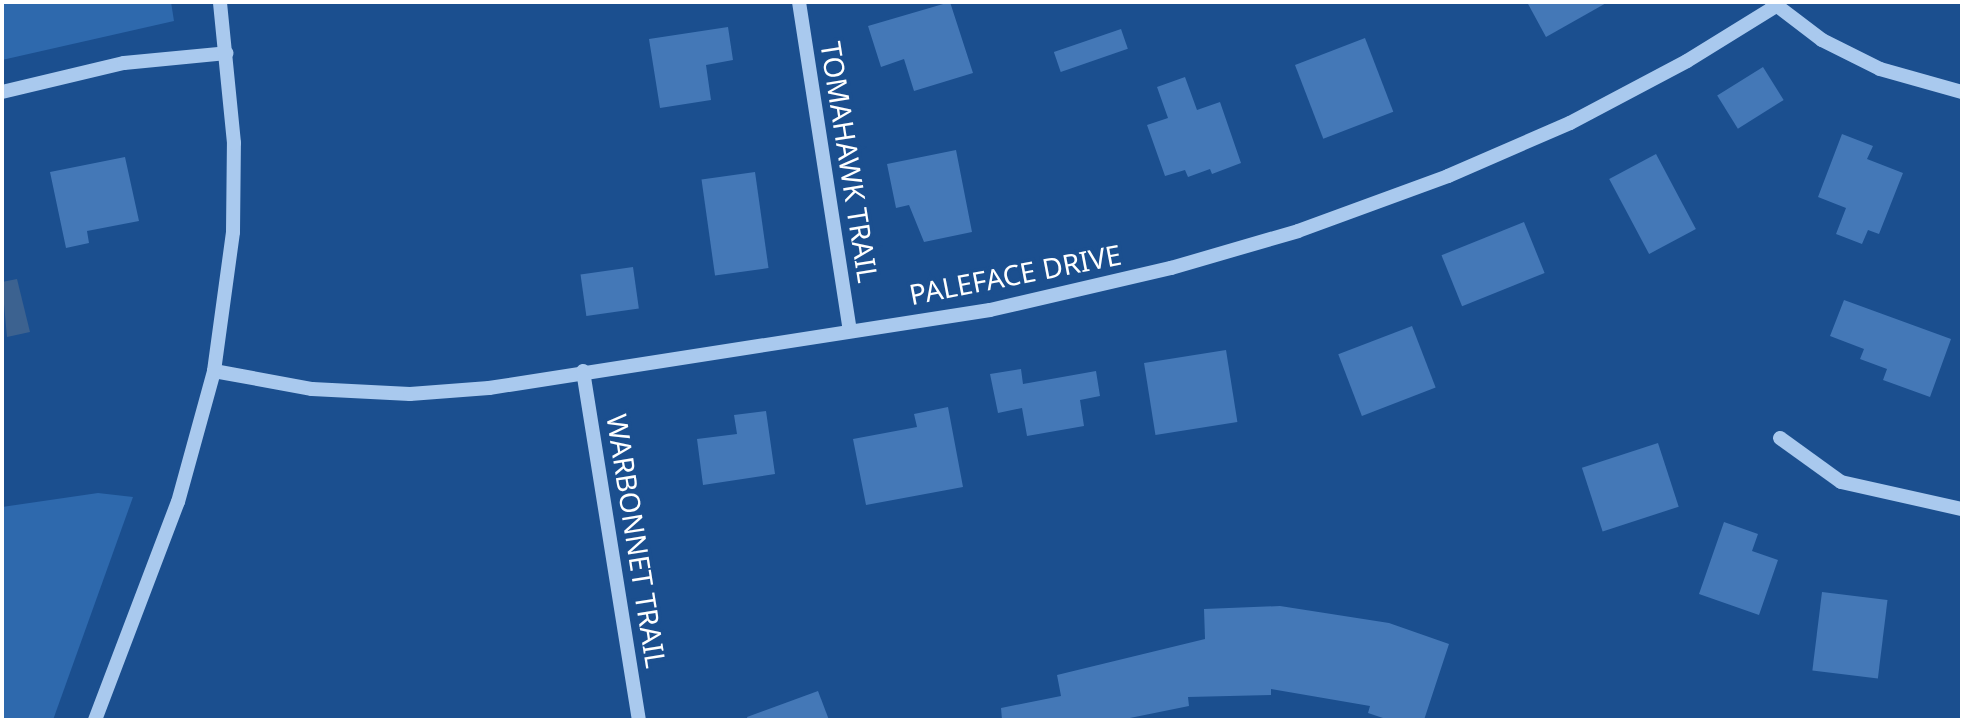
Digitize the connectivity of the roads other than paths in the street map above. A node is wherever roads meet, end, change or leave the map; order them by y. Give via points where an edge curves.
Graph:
1 (220, 2) edge
2 (799, 2) edge
3 (1774, 4) edge
4 (227, 53) junction
5 (2, 92) edge
6 (1962, 92) edge
7 (850, 330) junction
8 (214, 371) junction
9 (583, 371) junction
10 (1780, 438) dead end
11 (1962, 509) edge
12 (95, 720) edge
13 (639, 720) edge

1 - 4 street
2 - 7 street, TOMAHAWK TRAIL
3 - 6 street via 1822,40 1880,69
3 - 7 street, PALEFACE DRIVE via 1687,61 1570,123 1448,176 1298,231 1171,268 990,310
4 - 5 street via 124,63
4 - 8 street via 233,232
7 - 9 street, PALEFACE DRIVE
8 - 9 street, PALEFACE DRIVE via 312,389 410,394 489,388
8 - 12 street via 178,502
9 - 13 street, WARBONNET TRAIL
10 - 11 street via 1841,482

